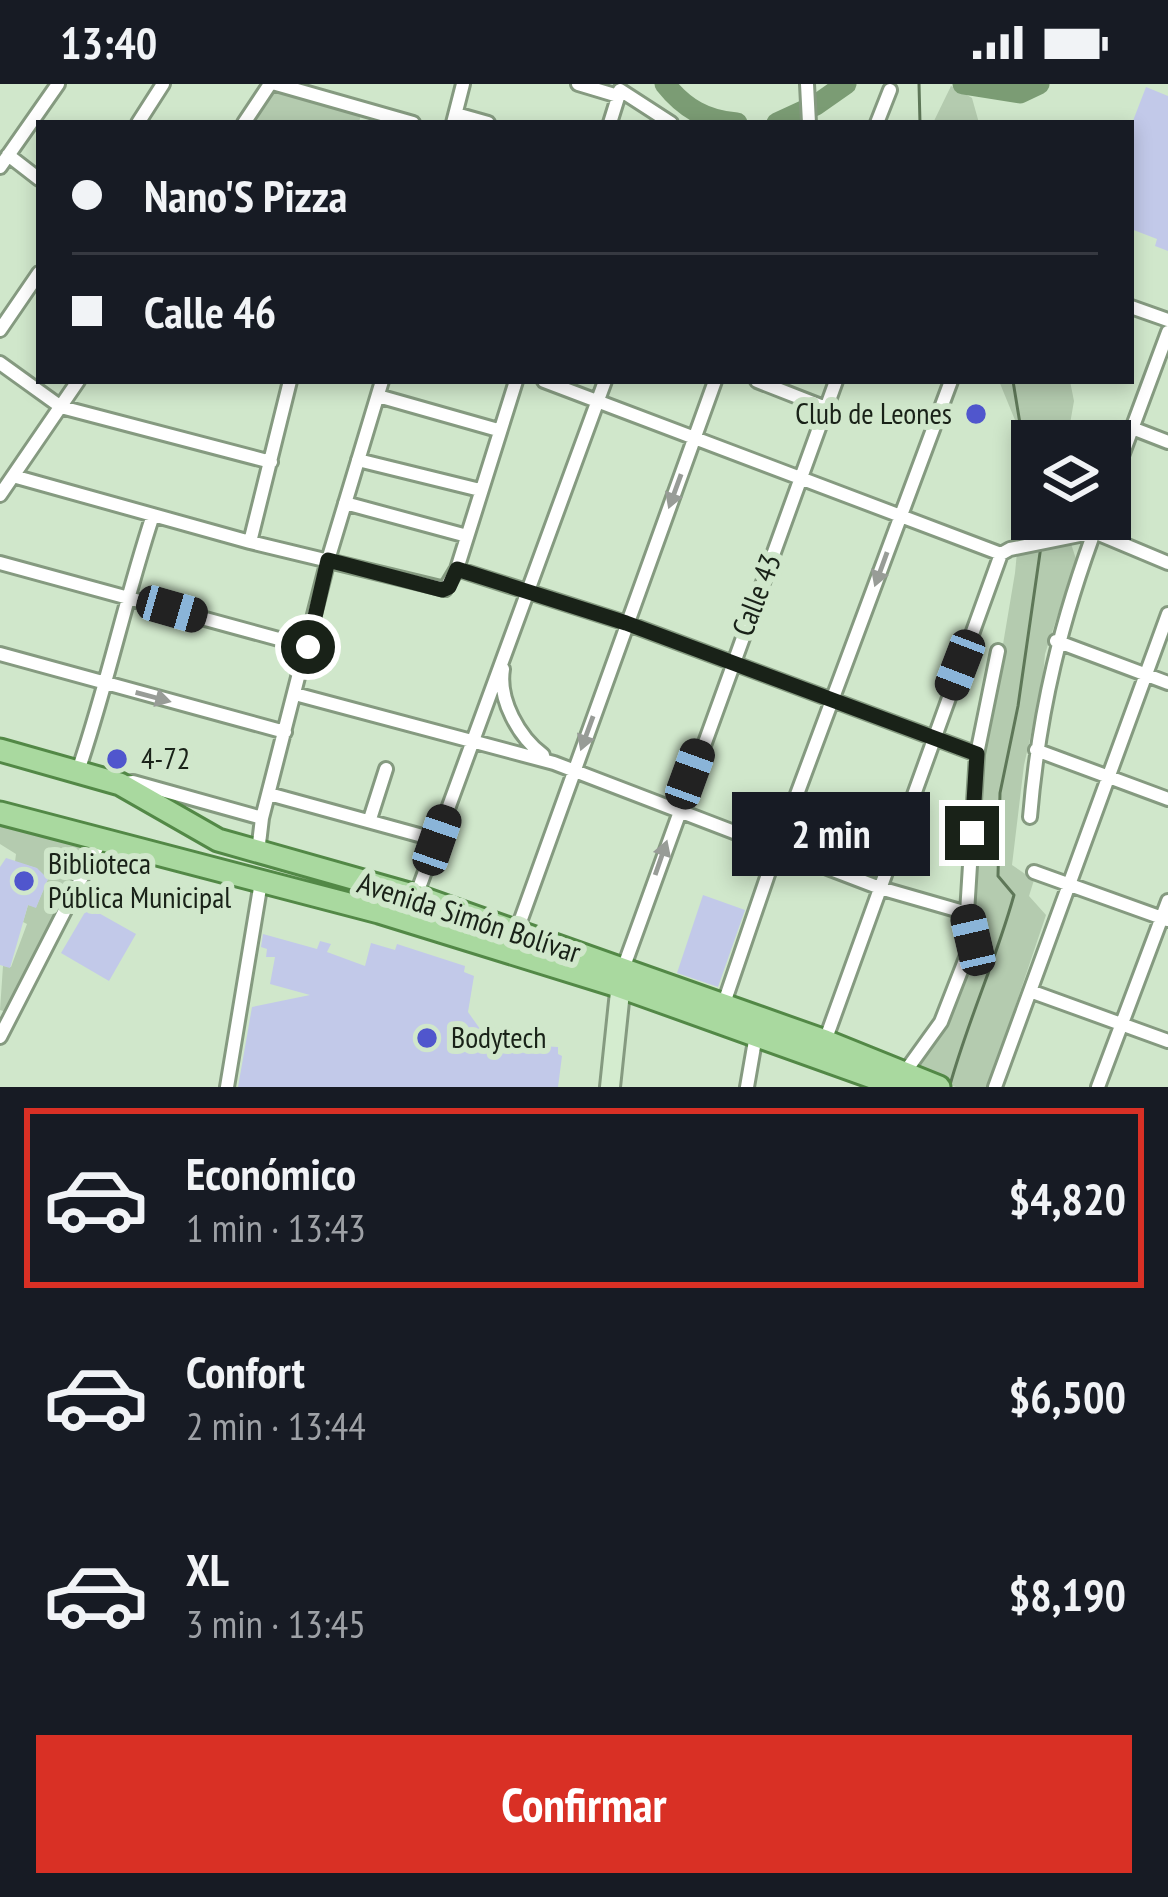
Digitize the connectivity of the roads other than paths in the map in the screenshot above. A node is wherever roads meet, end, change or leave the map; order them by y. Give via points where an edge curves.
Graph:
1 (58, 84) edge
2 (164, 84) edge
3 (273, 84) edge
4 (463, 84) edge
5 (578, 84) edge
6 (808, 87) edge
7 (619, 90) edge
8 (890, 90) dead end
9 (360, 116) edge
10 (454, 119) edge
11 (140, 120) edge
12 (246, 120) edge
13 (611, 120) edge
14 (666, 120) edge
15 (809, 120) edge
16 (878, 120) edge
17 (4, 161) edge
18 (36, 177) edge
19 (36, 277) edge
20 (1134, 308) edge
21 (1168, 320) edge
22 (0, 330) edge
23 (1168, 332) edge
24 (0, 363) edge
25 (76, 384) edge
26 (289, 384) edge
27 (381, 384) edge
28 (515, 384) edge
29 (553, 384) edge
30 (603, 384) edge
31 (714, 384) edge
32 (765, 384) edge
33 (835, 384) edge
34 (950, 384) edge
35 (378, 396) junction
36 (598, 400) junction
37 (61, 407) junction
38 (826, 408) junction
39 (1132, 428) joint
40 (498, 430) junction
41 (694, 438) junction
42 (1168, 442) edge
43 (358, 460) junction
44 (271, 462) junction
45 (13, 476) junction
46 (800, 480) junction
47 (480, 490) junction
48 (0, 495) edge
49 (345, 503) junction
50 (153, 515) junction
51 (899, 519) junction
52 (467, 536) junction
53 (1053, 540) edge
54 (1091, 540) edge
55 (1124, 540) edge
56 (250, 542) junction
57 (1001, 554) junction
58 (328, 560) junction
59 (0, 562) edge
60 (1168, 563) edge
61 (457, 569) junction
62 (528, 592) junction
63 (126, 596) junction
64 (1168, 614) edge
65 (626, 623) junction
66 (1056, 641) junction
67 (308, 647) junction
68 (998, 651) dead end
69 (506, 652) junction
70 (0, 654) edge
71 (730, 664) junction
72 (1147, 676) junction
73 (1168, 683) edge
74 (107, 686) junction
75 (295, 694) junction
76 (833, 701) junction
77 (285, 732) junction
78 (932, 739) junction
79 (472, 740) junction
80 (0, 750) edge
81 (1036, 750) junction
82 (977, 754) junction
83 (554, 763) junction
84 (386, 769) dead end
85 (78, 770) junction
86 (573, 772) junction
87 (1108, 776) junction
88 (120, 784) junction
89 (269, 794) junction
90 (1168, 800) edge
91 (677, 811) junction
92 (0, 813) edge
93 (1030, 817) dead end
94 (262, 818) junction
95 (370, 819) junction
96 (437, 840) junction
97 (100, 842) junction
98 (777, 848) junction
99 (258, 853) junction
100 (1034, 872) dead end
101 (260, 883) junction
102 (1069, 884) junction
103 (880, 888) junction
104 (416, 896) junction
105 (1168, 901) edge
106 (967, 913) junction
107 (1165, 919) edge
108 (517, 933) junction
109 (620, 977) junction
110 (1030, 991) junction
111 (723, 1006) junction
112 (5, 1011) edge
113 (1121, 1024) junction
114 (756, 1035) junction
115 (0, 1036) edge
116 (825, 1041) junction
117 (1168, 1041) edge
118 (903, 1080) edge
119 (934, 1085) edge
120 (227, 1087) edge
121 (610, 1087) edge
122 (747, 1087) edge
123 (995, 1087) edge
124 (1099, 1087) edge

1 - 17 street
2 - 11 street
3 - 9 street
3 - 12 street
4 - 10 street
5 - 7 street
6 - 15 street
7 - 13 street
7 - 14 street
8 - 16 street
17 - 18 street
19 - 22 street
20 - 21 street
23 - 39 street
24 - 37 street
25 - 37 street
26 - 44 street
27 - 35 street
28 - 40 street
29 - 36 street
30 - 36 street
31 - 41 street
32 - 38 street
33 - 38 street, Calle 43
34 - 51 street
35 - 40 street
35 - 43 street
36 - 41 street
36 - 62 street
37 - 44 street
37 - 45 street
38 - 46 street, Calle 43
39 - 42 street
40 - 47 street
41 - 46 street
41 -> 65 street
43 - 47 street
43 - 49 street
44 - 56 street
45 - 48 street
45 - 50 street
46 - 51 street
46 - 71 street, Calle 43
47 - 52 street
49 - 52 street
49 - 58 street
50 - 56 street
50 - 63 street
51 - 57 street
51 -> 76 street
52 - 61 street
53 - 57 street
54 - 66 street
55 - 60 street
56 - 58 street
57 - 78 street
58 - 61 street via 445,590
58 - 67 street
59 - 63 street
61 - 62 street
62 - 65 street
62 - 69 street
63 - 67 street
63 - 74 street
64 - 72 street
65 - 71 street
65 -> 86 street
66 - 72 street
66 - 81 street
67 - 75 street
68 - 82 street
69 - 79 street
69 - 83 street via 501,679 512,716
70 - 74 street
71 - 76 street
71 - 91 street, Calle 43
72 - 73 street
72 - 87 street
74 -> 77 street
74 - 85 street
75 - 77 street
75 - 79 street
76 - 78 street
76 - 98 street
77 - 89 street
78 - 82 street
78 - 103 street
79 - 83 street
79 - 96 street
80 - 85 main road, Avenida Simón Bolívar
81 - 87 street
81 - 93 street
82 - 106 street
83 - 86 street
84 - 95 street
85 - 88 main road, Avenida Simón Bolívar
86 - 91 street
86 - 108 street
87 - 90 street
87 - 102 street
88 - 94 street
88 - 99 main road, Avenida Simón Bolívar via 202,834
89 - 94 street
89 - 95 street
91 - 98 street
109 -> 91 street, Calle 43
92 - 97 main road, Avenida Simón Bolívar
94 - 99 street
95 - 96 street
96 - 104 street
97 - 101 main road, Avenida Simón Bolívar
97 - 112 street
98 - 103 street
98 - 111 street
99 - 104 main road, Avenida Simón Bolívar
100 - 102 street
101 - 109 main road, Avenida Simón Bolívar via 513,957
101 - 120 street
102 - 107 street
102 - 110 street
103 - 106 street
103 - 116 street
104 - 108 main road, Avenida Simón Bolívar
105 - 107 street
106 - 118 street via 973,940 941,1022
107 - 113 street
108 - 109 main road, Avenida Simón Bolívar
109 - 111 main road, Avenida Simón Bolívar
109 - 114 main road, Avenida Simón Bolívar
109 - 121 street, Calle 43
110 - 113 street
110 - 123 street
111 - 116 main road, Avenida Simón Bolívar
112 - 115 street
113 - 117 street
113 - 124 street
114 - 118 main road, Avenida Simón Bolívar
114 - 122 street
116 - 118 main road, Avenida Simón Bolívar
118 - 119 main road, Avenida Simón Bolívar

